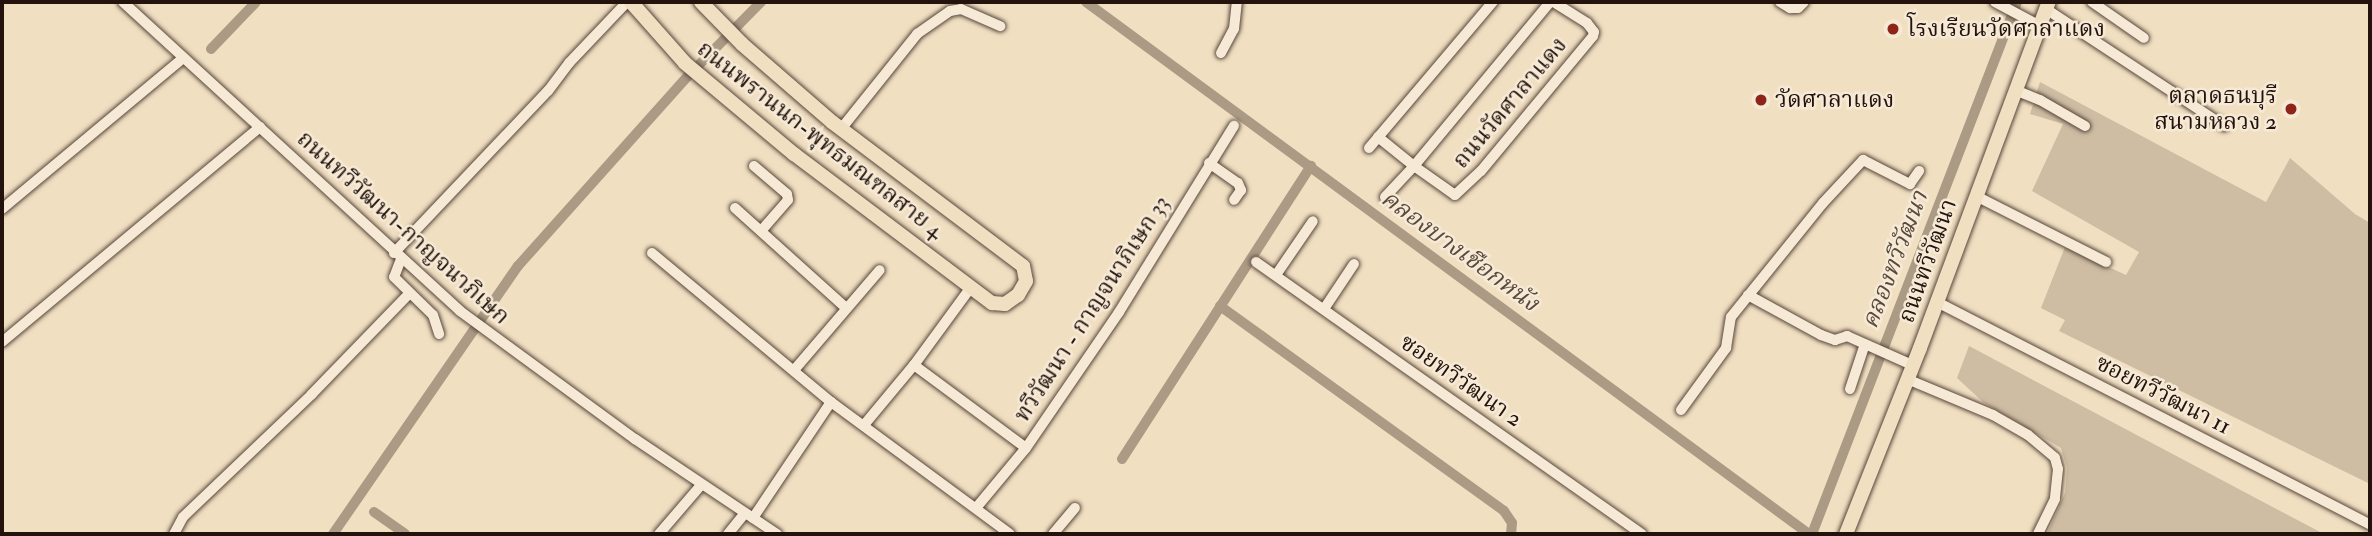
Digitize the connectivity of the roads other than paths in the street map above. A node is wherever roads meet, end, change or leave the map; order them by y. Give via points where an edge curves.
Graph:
1 (123, 2) edge
2 (629, 2) edge
3 (1237, 2) edge
4 (1493, 2) edge
5 (1552, 2) edge
6 (1780, 2) edge
7 (1804, 2) edge
8 (1996, 2) edge
9 (2092, 2) edge
10 (2047, 5) edge
11 (706, 7) edge
12 (1000, 26) dead end
13 (2040, 26) junction
14 (2144, 38) dead end
15 (1221, 53) dead end
16 (183, 58) junction
17 (2015, 90) junction
18 (1234, 126) dead end
19 (2224, 126) dead end
20 (260, 127) junction
21 (2085, 127) dead end
22 (841, 128) junction
23 (1378, 137) junction
24 (1369, 148) dead end
25 (1209, 163) junction
26 (754, 166) dead end
27 (1414, 166) junction
28 (1920, 171) dead end
29 (1976, 196) junction
30 (1384, 197) dead end
31 (1234, 200) dead end
32 (735, 208) dead end
33 (2, 209) edge
34 (1313, 221) dead end
35 (761, 231) junction
36 (652, 253) dead end
37 (397, 256) junction
38 (1256, 262) dead end
39 (2106, 262) dead end
40 (1354, 264) dead end
41 (880, 270) dead end
42 (1276, 275) junction
43 (971, 287) junction
44 (409, 293) junction
45 (1748, 295) junction
46 (1937, 302) junction
47 (845, 307) junction
48 (1324, 309) junction
49 (439, 334) dead end
50 (2, 342) edge
51 (1865, 344) junction
52 (1906, 361) junction
53 (914, 365) junction
54 (795, 369) junction
55 (1907, 379) junction
56 (1850, 389) dead end
57 (831, 402) junction
58 (1681, 410) dead end
59 (864, 425) junction
60 (1026, 448) junction
61 (701, 485) junction
62 (976, 508) junction
63 (1074, 508) dead end
64 (749, 516) junction
65 (2370, 525) edge
66 (174, 534) edge
67 (659, 534) edge
68 (728, 534) edge
69 (777, 534) edge
70 (1010, 534) edge
71 (1053, 534) edge
72 (1642, 534) edge
73 (1846, 534) edge
74 (2038, 534) edge

1 - 16 street, ถนนทวีวัฒนา-กาญจนาภิเษก
2 - 37 street
2 - 43 main road, ถนนพรานนก-พุทธมณฑลสาย 4 via 704,80
3 - 15 street via 1234,29
4 - 23 street
5 - 27 street
5 - 27 street, ถนนวัดศาลาแดง via 1587,23 1593,36 1481,171 1455,195
6 - 7 street via 1798,8
8 - 13 street
9 - 14 street
10 - 13 main road, ถนนทวีวัฒนา
10 - 19 street
11 - 22 main road, ถนนพรานนก-พุทธมณฑลสาย 4 via 742,44
12 - 22 street via 961,9 950,11 917,34
13 - 17 main road, ถนนทวีวัฒนา
16 - 20 street, ถนนทวีวัฒนา-กาญจนาภิเษก
16 - 33 street
17 - 21 street
17 - 29 main road, ถนนทวีวัฒนา
18 - 25 street, ทวีวัฒนา - กาญจนาภิเษก 33
20 - 37 street, ถนนทวีวัฒนา-กาญจนาภิเษก
20 - 50 street
22 - 43 main road, ถนนพรานนก-พุทธมณฑลสาย 4 via 1023,266 1026,281 1008,303 992,303
23 - 24 street
23 - 27 street
25 - 31 street via 1238,183 1241,190
25 - 60 street, ทวีวัฒนา - กาญจนาภิเษก 33 via 1119,312
26 - 35 street via 787,194 788,200
27 - 30 street
28 - 45 street via 1907,183 1863,160
29 - 39 street
29 - 46 main road, ถนนทวีวัฒนา
32 - 35 street
34 - 42 street
35 - 47 street
36 - 54 street
37 - 44 street via 394,278
37 - 61 street, ถนนทวีวัฒนา-กาญจนาภิเษก via 486,332
38 - 42 street, ซอยทวีวัฒนา 2
40 - 48 street
41 - 47 street
42 - 48 street, ซอยทวีวัฒนา 2
43 - 53 street
44 - 49 street via 433,315
44 - 66 street via 183,517
45 - 51 street via 1821,335 1835,340 1847,336
45 - 58 street via 1731,317 1726,348
46 - 52 main road, ถนนทวีวัฒนา
46 - 65 street, ซอยทวีวัฒนา 11
47 - 54 street
48 - 72 street, ซอยทวีวัฒนา 2
51 - 52 street
51 - 56 street
52 - 55 main road, ถนนทวีวัฒนา
53 - 59 street
53 - 60 street
54 - 57 street
55 - 73 main road, ถนนทวีวัฒนา
55 - 74 street via 1993,415 2028,435 2055,458 2054,499
57 - 59 street
57 - 64 street
59 - 62 street
60 - 62 street, ทวีวัฒนา - กาญจนาภิเษก 33
61 - 64 street, ถนนทวีวัฒนา-กาญจนาภิเษก
61 - 67 street
62 - 70 street
63 - 71 street
64 - 68 street
64 - 69 street, ถนนทวีวัฒนา-กาญจนาภิเษก

